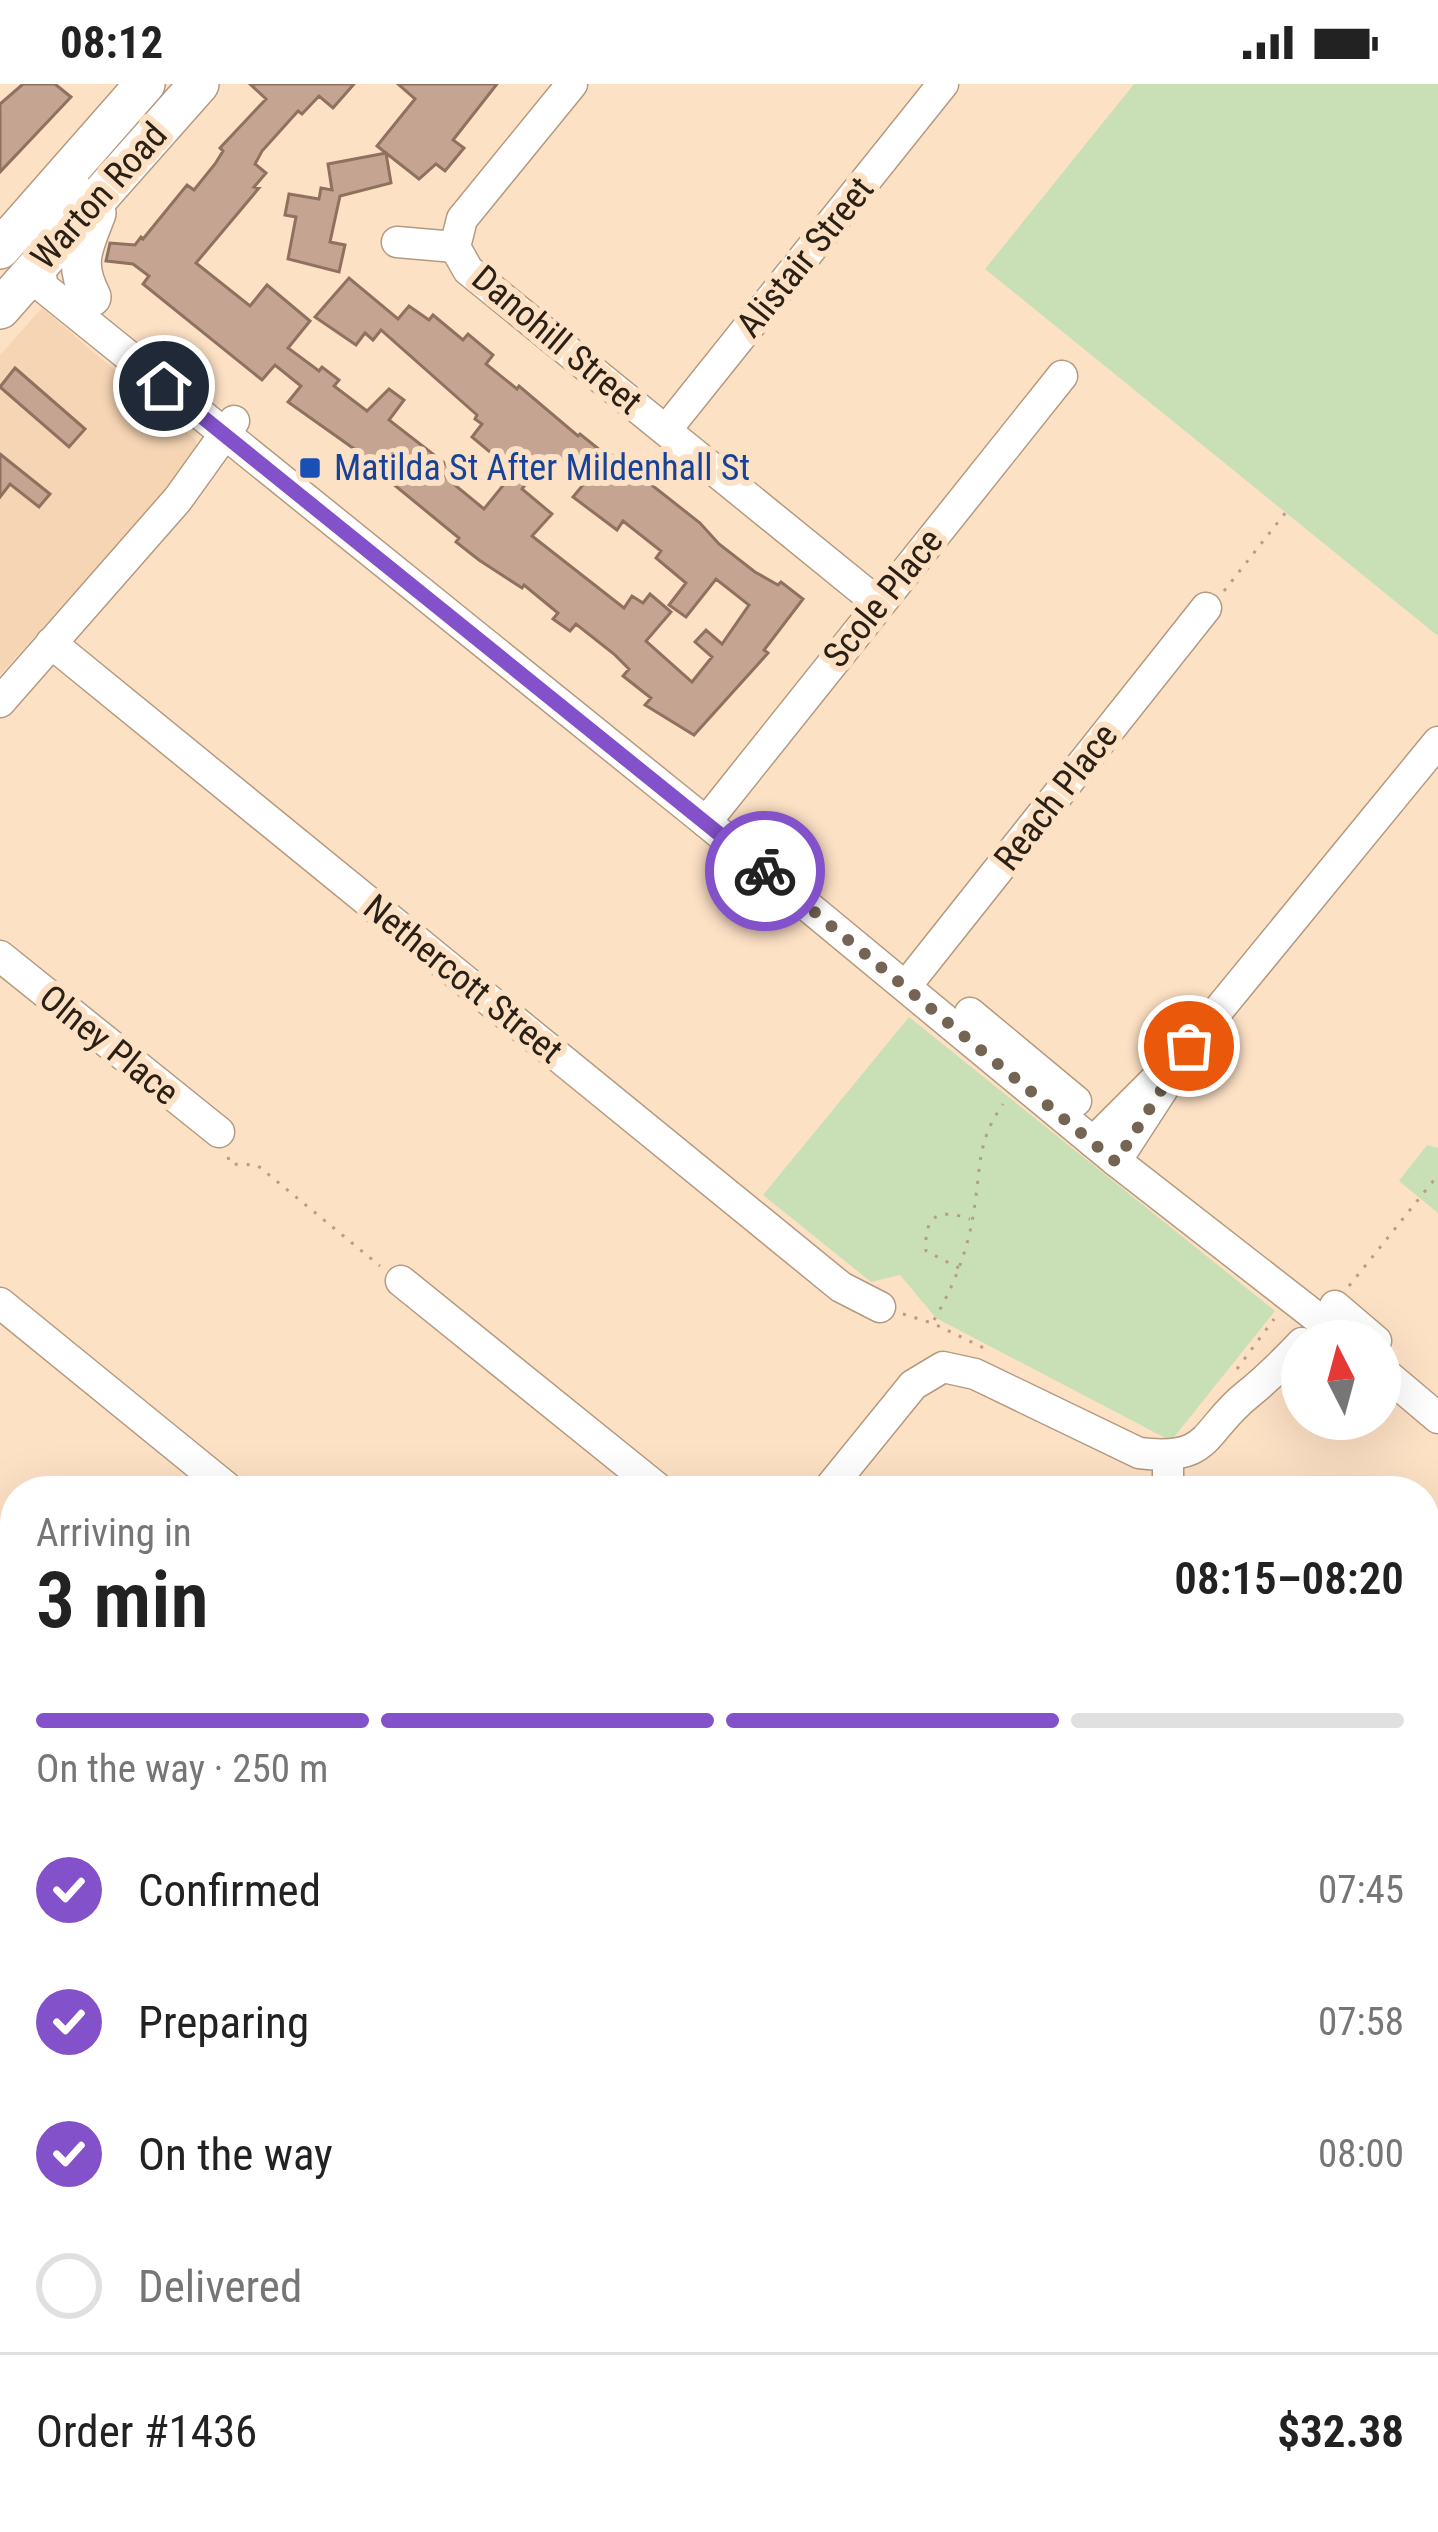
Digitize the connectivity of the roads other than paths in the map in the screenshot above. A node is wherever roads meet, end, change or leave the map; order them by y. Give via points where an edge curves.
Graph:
1 (146, 84) edge
2 (199, 84) edge
3 (572, 84) edge
4 (943, 84) edge
5 (104, 190) junction
6 (397, 242) dead end
7 (455, 247) junction
8 (0, 249) edge
9 (19, 266) edge
10 (91, 297) junction
11 (0, 309) edge
12 (1062, 376) dead end
13 (666, 430) junction
14 (236, 432) junction
15 (878, 603) junction
16 (1206, 608) road end
17 (51, 643) junction
18 (0, 702) edge
19 (1438, 742) edge
20 (711, 815) junction
21 (0, 956) edge
22 (913, 979) junction
23 (219, 1132) road end
24 (1111, 1144) junction
25 (400, 1281) road end
26 (0, 1303) edge
27 (880, 1307) road end
28 (1316, 1318) edge
29 (1401, 1363) edge
30 (1401, 1387) edge
31 (1438, 1394) edge
32 (1438, 1418) edge
33 (1168, 1456) junction
34 (213, 1476) edge
35 (642, 1476) edge
36 (838, 1476) edge
37 (1168, 1476) edge

1 - 8 main road, Warton Road
1 - 9 street via 141,114
2 - 5 main road, Warton Road
3 - 7 street, Danohill Street via 462,220
4 - 13 street, Alistair Street
5 - 9 main road, Warton Road
5 - 10 main road via 80,260
6 - 7 street
7 - 13 street, Danohill Street via 468,270
9 - 10 street via 64,274
9 - 11 main road, Warton Road
9 - 14 street
10 - 14 street
12 - 15 street, Scole Place
13 - 15 street, Danohill Street
14 - 17 street via 214,474 178,500
14 - 20 street
15 - 20 street, Scole Place
16 - 22 street, Reach Place
17 - 18 street
17 - 27 street, Nethercott Street via 842,1287
19 - 24 street
20 - 22 street
21 - 23 street, Olney Place
22 - 24 street
24 - 28 street
25 - 35 street
26 - 34 street
28 - 33 street via 1261,1387 1237,1389 1216,1432
29 - 31 street
30 - 32 street
33 - 36 street via 1139,1453 975,1374 943,1367 913,1385
33 - 37 street

